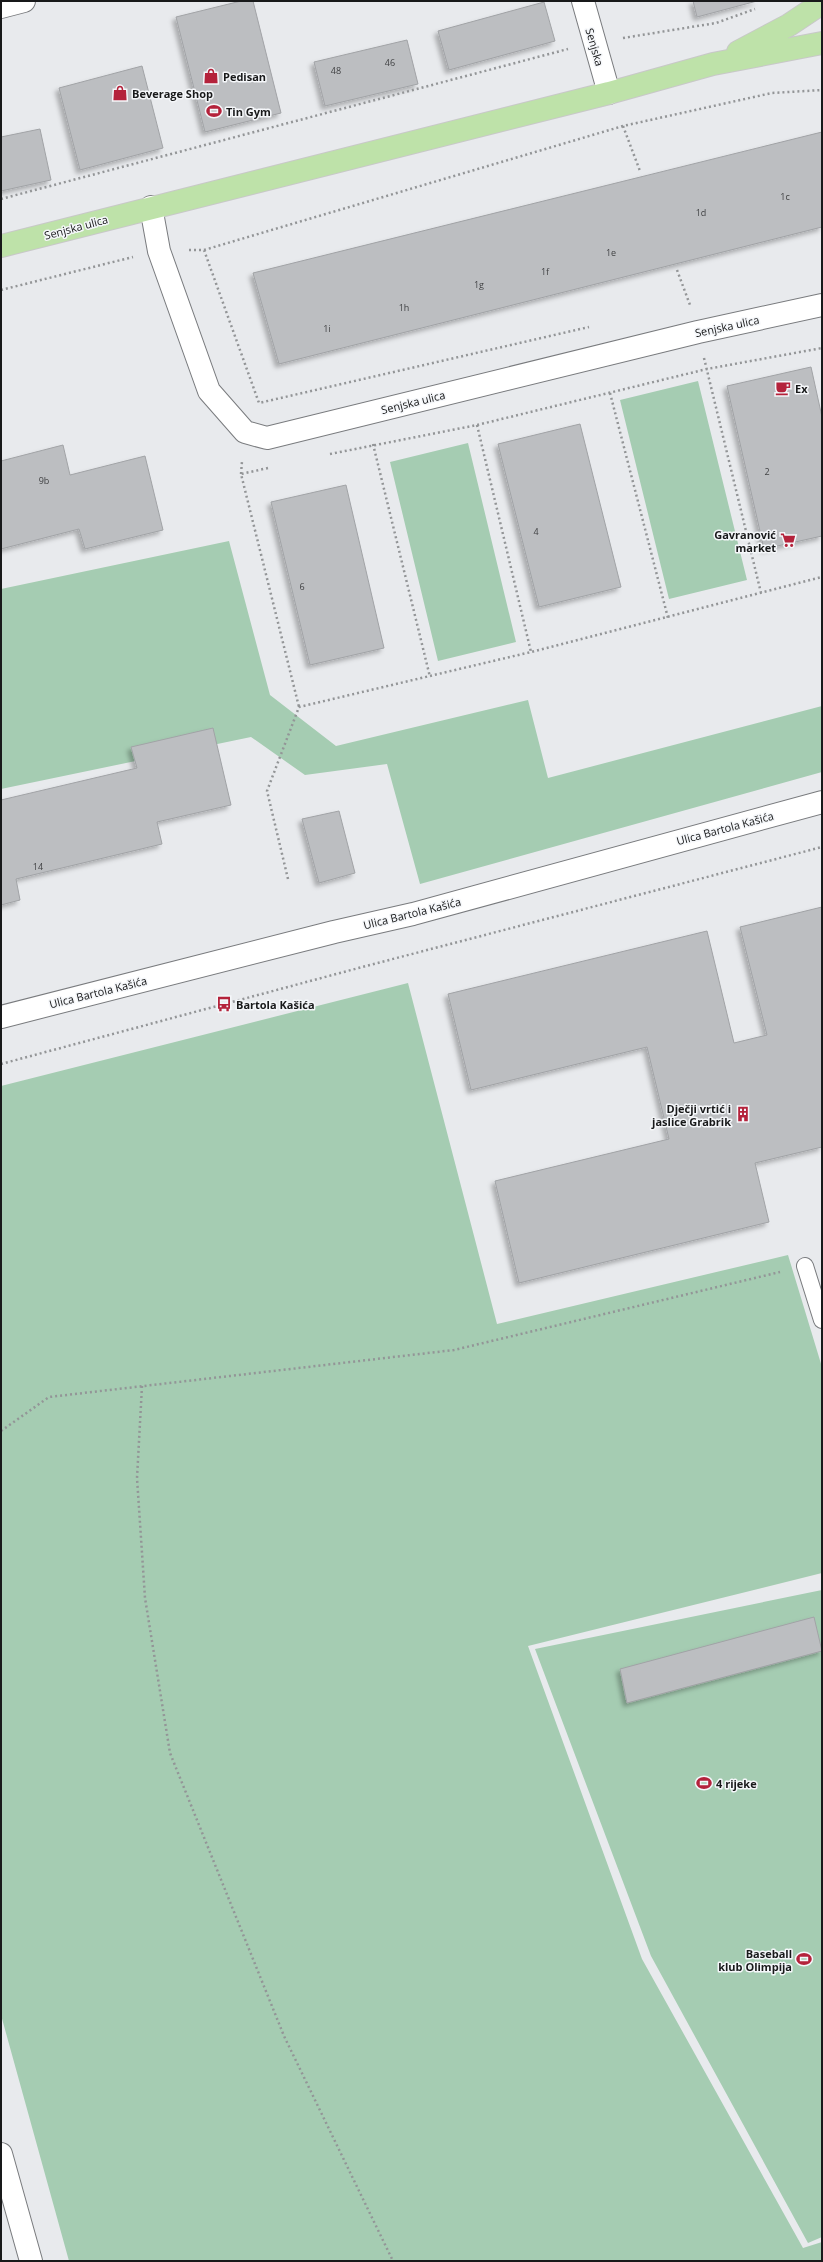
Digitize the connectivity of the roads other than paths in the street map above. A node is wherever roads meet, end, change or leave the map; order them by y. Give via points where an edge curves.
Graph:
1 (24, 1) edge
2 (583, 1) edge
3 (822, 4) edge
4 (1, 7) edge
5 (822, 43) edge
6 (713, 64) junction
7 (609, 93) junction
8 (151, 207) junction
9 (1, 246) edge
10 (822, 305) edge
11 (822, 802) edge
12 (1, 1017) edge
13 (805, 1266) road end
14 (822, 1320) edge
15 (1, 2154) edge
16 (32, 2261) edge

1 - 4 street
2 - 7 street, Senjska
3 - 6 main road via 789,25
5 - 6 main road
6 - 7 main road, Senjska ulica
7 - 8 main road, Senjska ulica
8 - 9 main road, Senjska ulica
8 - 10 street, Senjska ulica via 159,251 209,391 245,432 267,438 698,332
11 - 12 street, Ulica Bartola Kašića via 413,914
13 - 14 lane
15 - 16 street

